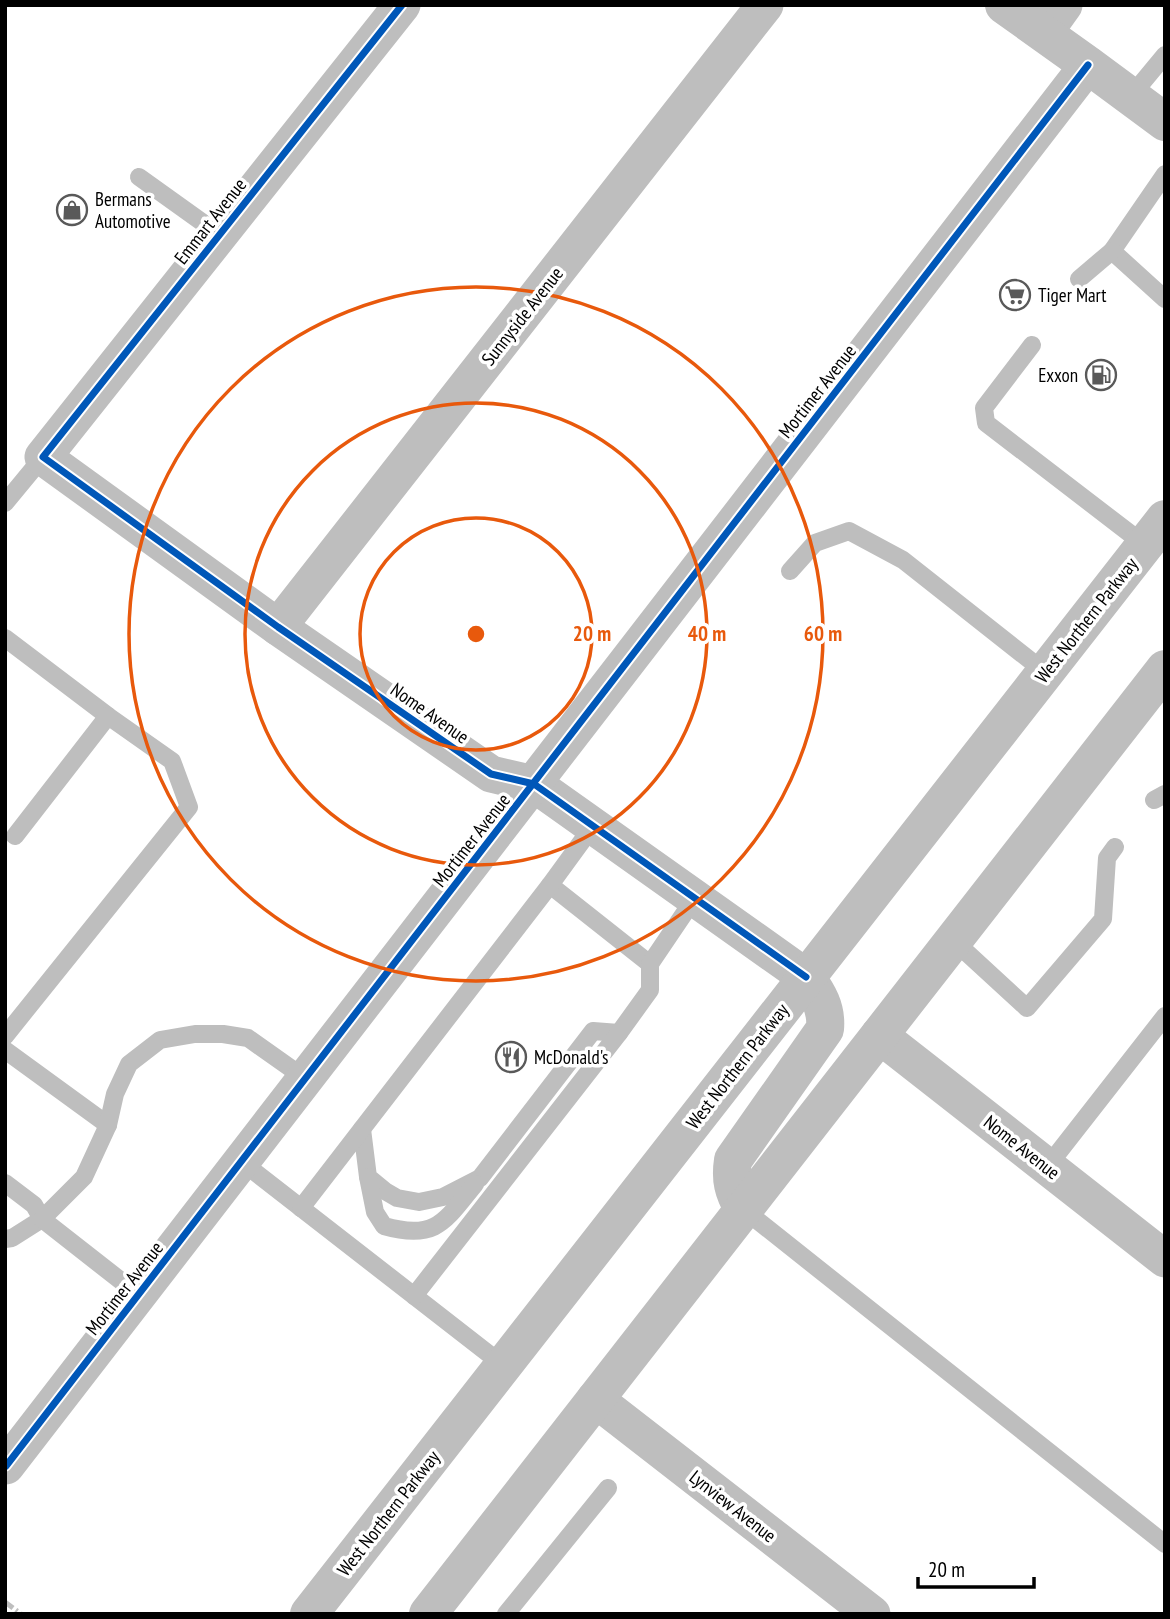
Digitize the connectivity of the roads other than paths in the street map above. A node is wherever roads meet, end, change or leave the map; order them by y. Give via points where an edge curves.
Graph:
1 (401, 5) edge
2 (765, 5) edge
3 (1004, 5) edge
4 (1054, 19) edge
5 (1165, 55) edge
6 (1088, 65) junction
7 (1131, 96) junction
8 (1165, 122) edge
9 (1165, 174) edge
10 (139, 177) dead end
11 (219, 235) junction
12 (1112, 251) junction
13 (1079, 279) dead end
14 (1165, 299) edge
15 (1032, 345) dead end
16 (43, 457) junction
17 (5, 503) edge
18 (1155, 532) edge
19 (790, 571) dead end
20 (278, 627) junction
21 (5, 638) edge
22 (1165, 669) edge
23 (1045, 673) junction
24 (108, 716) junction
25 (534, 784) junction
26 (593, 826) junction
27 (8, 839) edge
28 (1115, 847) dead end
29 (550, 885) junction
30 (694, 899) junction
31 (953, 940) junction
32 (650, 964) junction
33 (806, 977) junction
34 (1165, 1016) edge
35 (619, 1033) junction
36 (879, 1035) junction
37 (5, 1036) edge
38 (5, 1050) edge
39 (306, 1079) junction
40 (108, 1125) junction
41 (362, 1129) junction
42 (242, 1162) junction
43 (1047, 1167) junction
44 (368, 1177) junction
45 (480, 1178) junction
46 (5, 1183) edge
47 (301, 1208) junction
48 (743, 1209) junction
49 (42, 1219) junction
50 (5, 1239) edge
51 (1165, 1259) edge
52 (139, 1295) junction
53 (414, 1296) junction
54 (503, 1365) junction
55 (595, 1399) junction
56 (6, 1467) edge
57 (608, 1488) dead end
58 (1165, 1544) edge
59 (309, 1614) edge
60 (428, 1614) edge
61 (506, 1614) edge
62 (872, 1614) edge

1 - 11 street, Emmart Avenue
2 - 20 street, Sunnyside Avenue
3 - 4 main road
4 - 6 main road
5 - 7 lane
6 - 7 main road
6 - 25 street, Mortimer Avenue
7 - 8 main road
9 - 12 lane
10 - 11 lane
11 - 16 street, Emmart Avenue
12 - 13 lane
12 - 14 lane
15 - 18 lane via 984,408 986,424
16 - 17 lane
16 - 20 street, Nome Avenue
18 - 23 main road, West Northern Parkway
19 - 23 lane via 816,543 849,531 903,560
20 - 25 street, Nome Avenue via 491,774
21 - 24 lane
22 - 31 main road
23 - 33 main road, West Northern Parkway
24 - 27 lane
24 - 37 lane via 172,761 189,807
25 - 26 street, Nome Avenue
25 - 39 street, Mortimer Avenue
26 - 29 lane
26 - 30 street, Nome Avenue
28 - 31 lane via 1107,858 1103,919 1027,1009
29 - 32 lane
29 - 41 lane
30 - 32 lane
30 - 33 street, Nome Avenue
31 - 36 main road
32 - 35 lane via 650,990
33 - 48 main road via 822,1002 825,1029 733,1160 734,1193
33 - 54 main road, West Northern Parkway
34 - 43 lane
35 - 45 lane via 593,1031
35 - 53 lane
36 - 43 street, Nome Avenue
36 - 48 main road
38 - 40 lane
39 - 40 lane via 248,1038 195,1034 160,1041 129,1064
39 - 42 street, Mortimer Avenue
40 - 49 lane via 85,1177
41 - 44 lane
41 - 47 lane
42 - 47 lane
42 - 52 street, Mortimer Avenue
43 - 51 street, Nome Avenue
44 - 45 lane via 397,1198 419,1202 443,1197
44 - 45 lane via 375,1212 384,1226 402,1231 427,1231 442,1223
46 - 49 lane via 34,1205
47 - 53 lane
48 - 55 main road
48 - 58 lane
49 - 50 lane
49 - 52 lane
52 - 56 street, Mortimer Avenue
53 - 54 lane
54 - 59 main road, West Northern Parkway
55 - 60 main road
55 - 62 street, Lynview Avenue
57 - 61 lane

